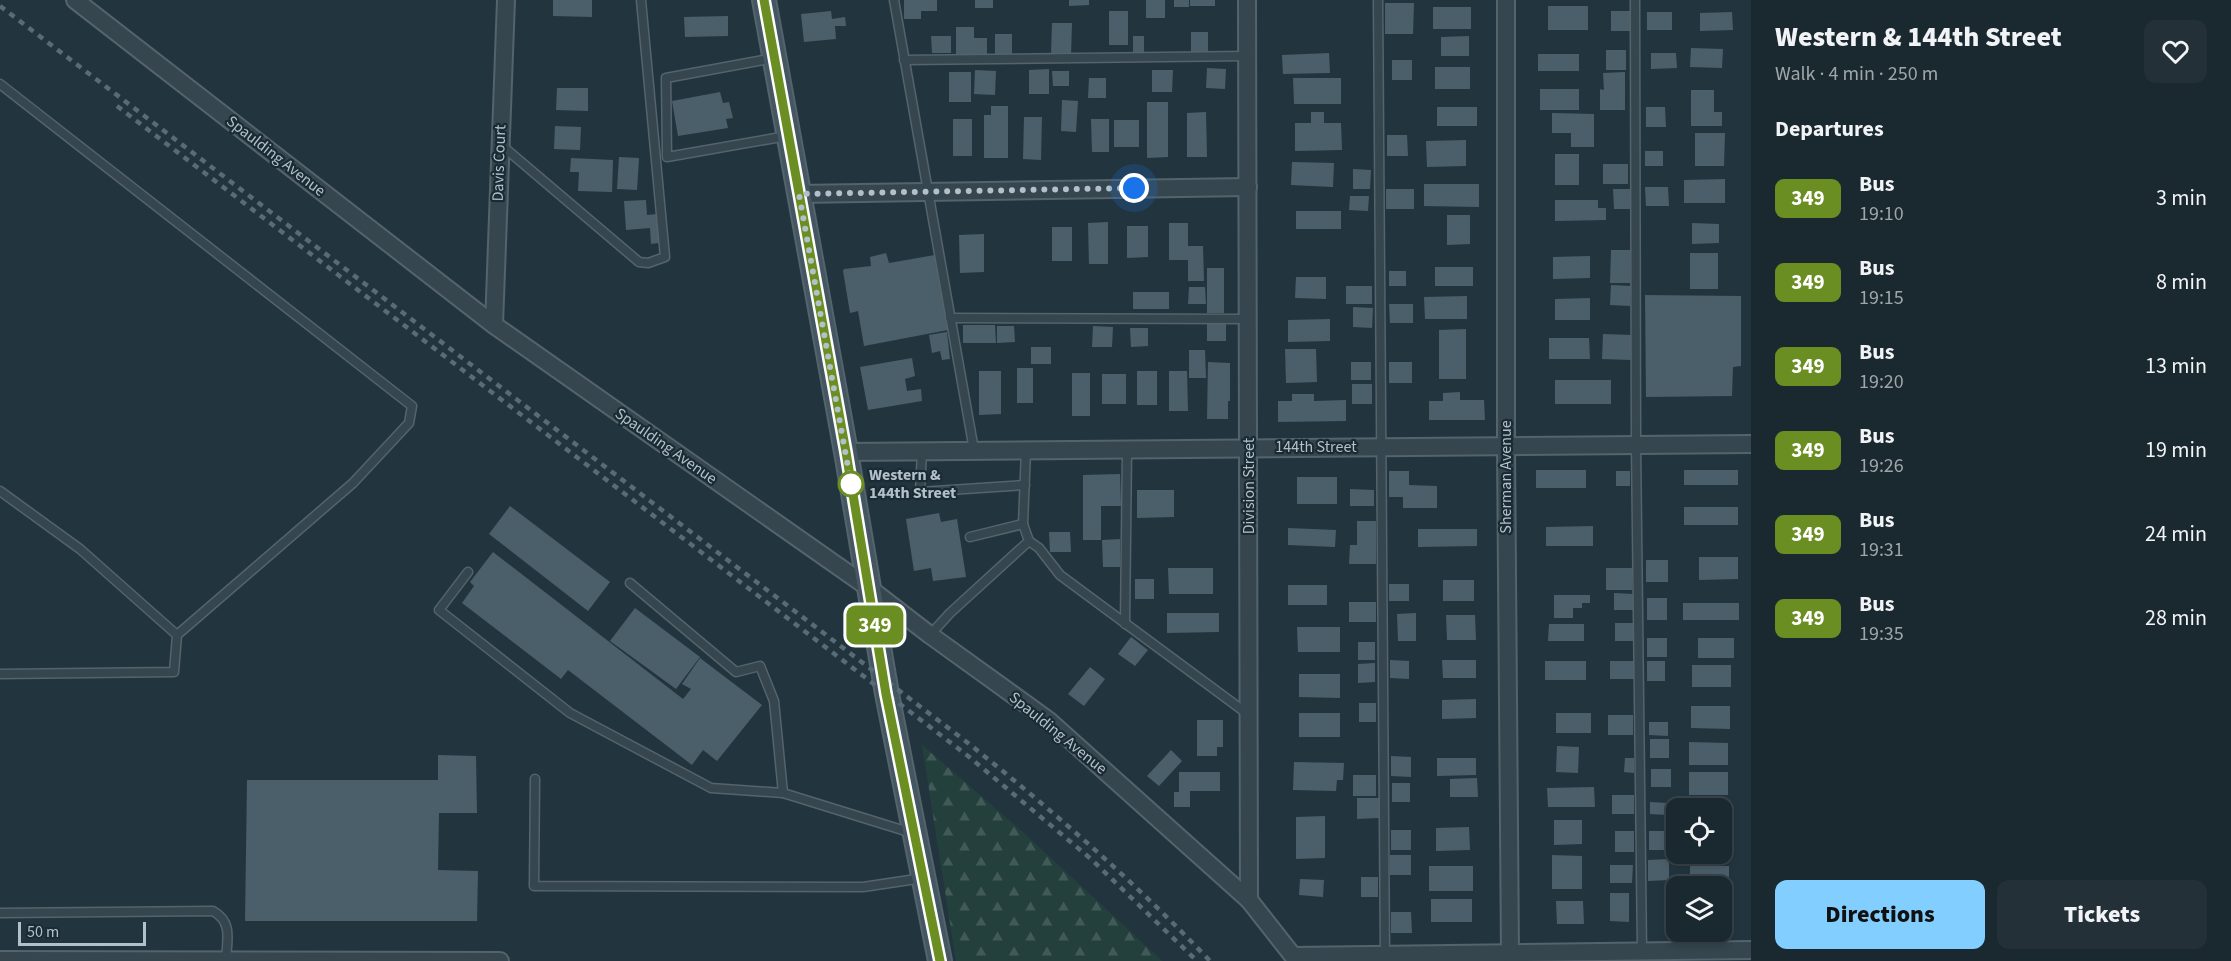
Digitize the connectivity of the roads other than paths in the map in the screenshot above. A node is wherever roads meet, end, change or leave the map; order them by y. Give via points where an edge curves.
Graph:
1 (75, 0) edge
2 (506, 0) edge
3 (642, 0) edge
4 (764, 0) edge
5 (894, 0) edge
6 (1247, 0) edge
7 (1378, 0) edge
8 (1506, 0) edge
9 (1635, 0) edge
10 (1247, 56) junction
11 (775, 58) junction
12 (904, 60) junction
13 (0, 84) edge
14 (789, 136) junction
15 (500, 144) junction
16 (1248, 187) junction
17 (927, 192) junction
18 (799, 194) junction
19 (950, 318) junction
20 (1248, 320) junction
21 (494, 326) junction
22 (1751, 444) edge
23 (1636, 445) junction
24 (1506, 446) junction
25 (1381, 447) junction
26 (1249, 448) junction
27 (1126, 449) junction
28 (974, 450) junction
29 (1026, 450) junction
30 (922, 451) junction
31 (846, 452) junction
32 (1025, 485) junction
33 (0, 491) edge
34 (1023, 524) junction
35 (970, 537) dead end
36 (1029, 541) junction
37 (468, 572) dead end
38 (630, 583) dead end
39 (869, 588) junction
40 (1125, 624) junction
41 (177, 635) junction
42 (930, 635) junction
43 (0, 674) edge
44 (1249, 716) junction
45 (534, 779) dead end
46 (783, 793) junction
47 (915, 834) junction
48 (923, 878) junction
49 (1249, 900) junction
50 (0, 912) edge
51 (1751, 950) edge
52 (1642, 952) junction
53 (1510, 954) junction
54 (1386, 958) edge
55 (0, 960) edge
56 (226, 960) edge
57 (500, 961) edge
58 (940, 961) edge

1 - 21 street, Spaulding Avenue
2 - 15 street, Davis Court
3 - 15 lane via 665,257 639,262
4 - 11 main road
5 - 12 lane
6 - 10 street, Division Street
7 - 25 lane
8 - 24 street, Sherman Avenue
9 - 23 lane
10 - 12 lane
10 - 16 street, Division Street
11 - 14 main road
11 - 14 lane via 666,78 667,157
12 - 17 lane
13 - 41 lane via 412,406 409,423 353,483
14 - 18 main road
15 - 21 street, Davis Court
16 - 17 street
16 - 20 street, Division Street
17 - 18 street
17 - 19 lane
18 - 31 main road
19 - 20 lane
19 - 28 lane
20 - 26 street, Division Street
21 - 39 street, Spaulding Avenue
22 - 23 street, 144th Street
23 - 24 street, 144th Street
23 - 52 lane
24 - 25 street, 144th Street
24 - 53 street, Sherman Avenue
25 - 26 street, 144th Street
25 - 54 lane
26 - 27 street, 144th Street
26 - 44 street, Division Street
27 - 29 street, 144th Street
27 - 40 lane
28 - 29 street, 144th Street
28 - 30 street, 144th Street
29 - 32 lane
30 - 31 street, 144th Street
30 - 32 lane via 920,492
31 - 39 main road
32 - 34 lane
33 - 41 lane via 80,549
34 - 35 lane
34 - 36 lane
36 - 40 lane via 1060,575
36 - 42 lane
37 - 46 lane via 439,610 570,713 711,788
38 - 46 lane via 736,672 760,666 774,701
39 - 42 street, Spaulding Avenue
39 - 47 main road
40 - 44 lane
41 - 43 lane via 174,672
42 - 49 street, Spaulding Avenue via 1048,720
44 - 49 street, Division Street
45 - 48 lane via 534,885 863,887
46 - 47 lane
47 - 48 main road
48 - 58 main road
49 - 54 street via 1293,956
50 - 56 lane via 213,911 227,925
51 - 52 street
52 - 53 street
53 - 54 street
55 - 56 street
56 - 57 street

